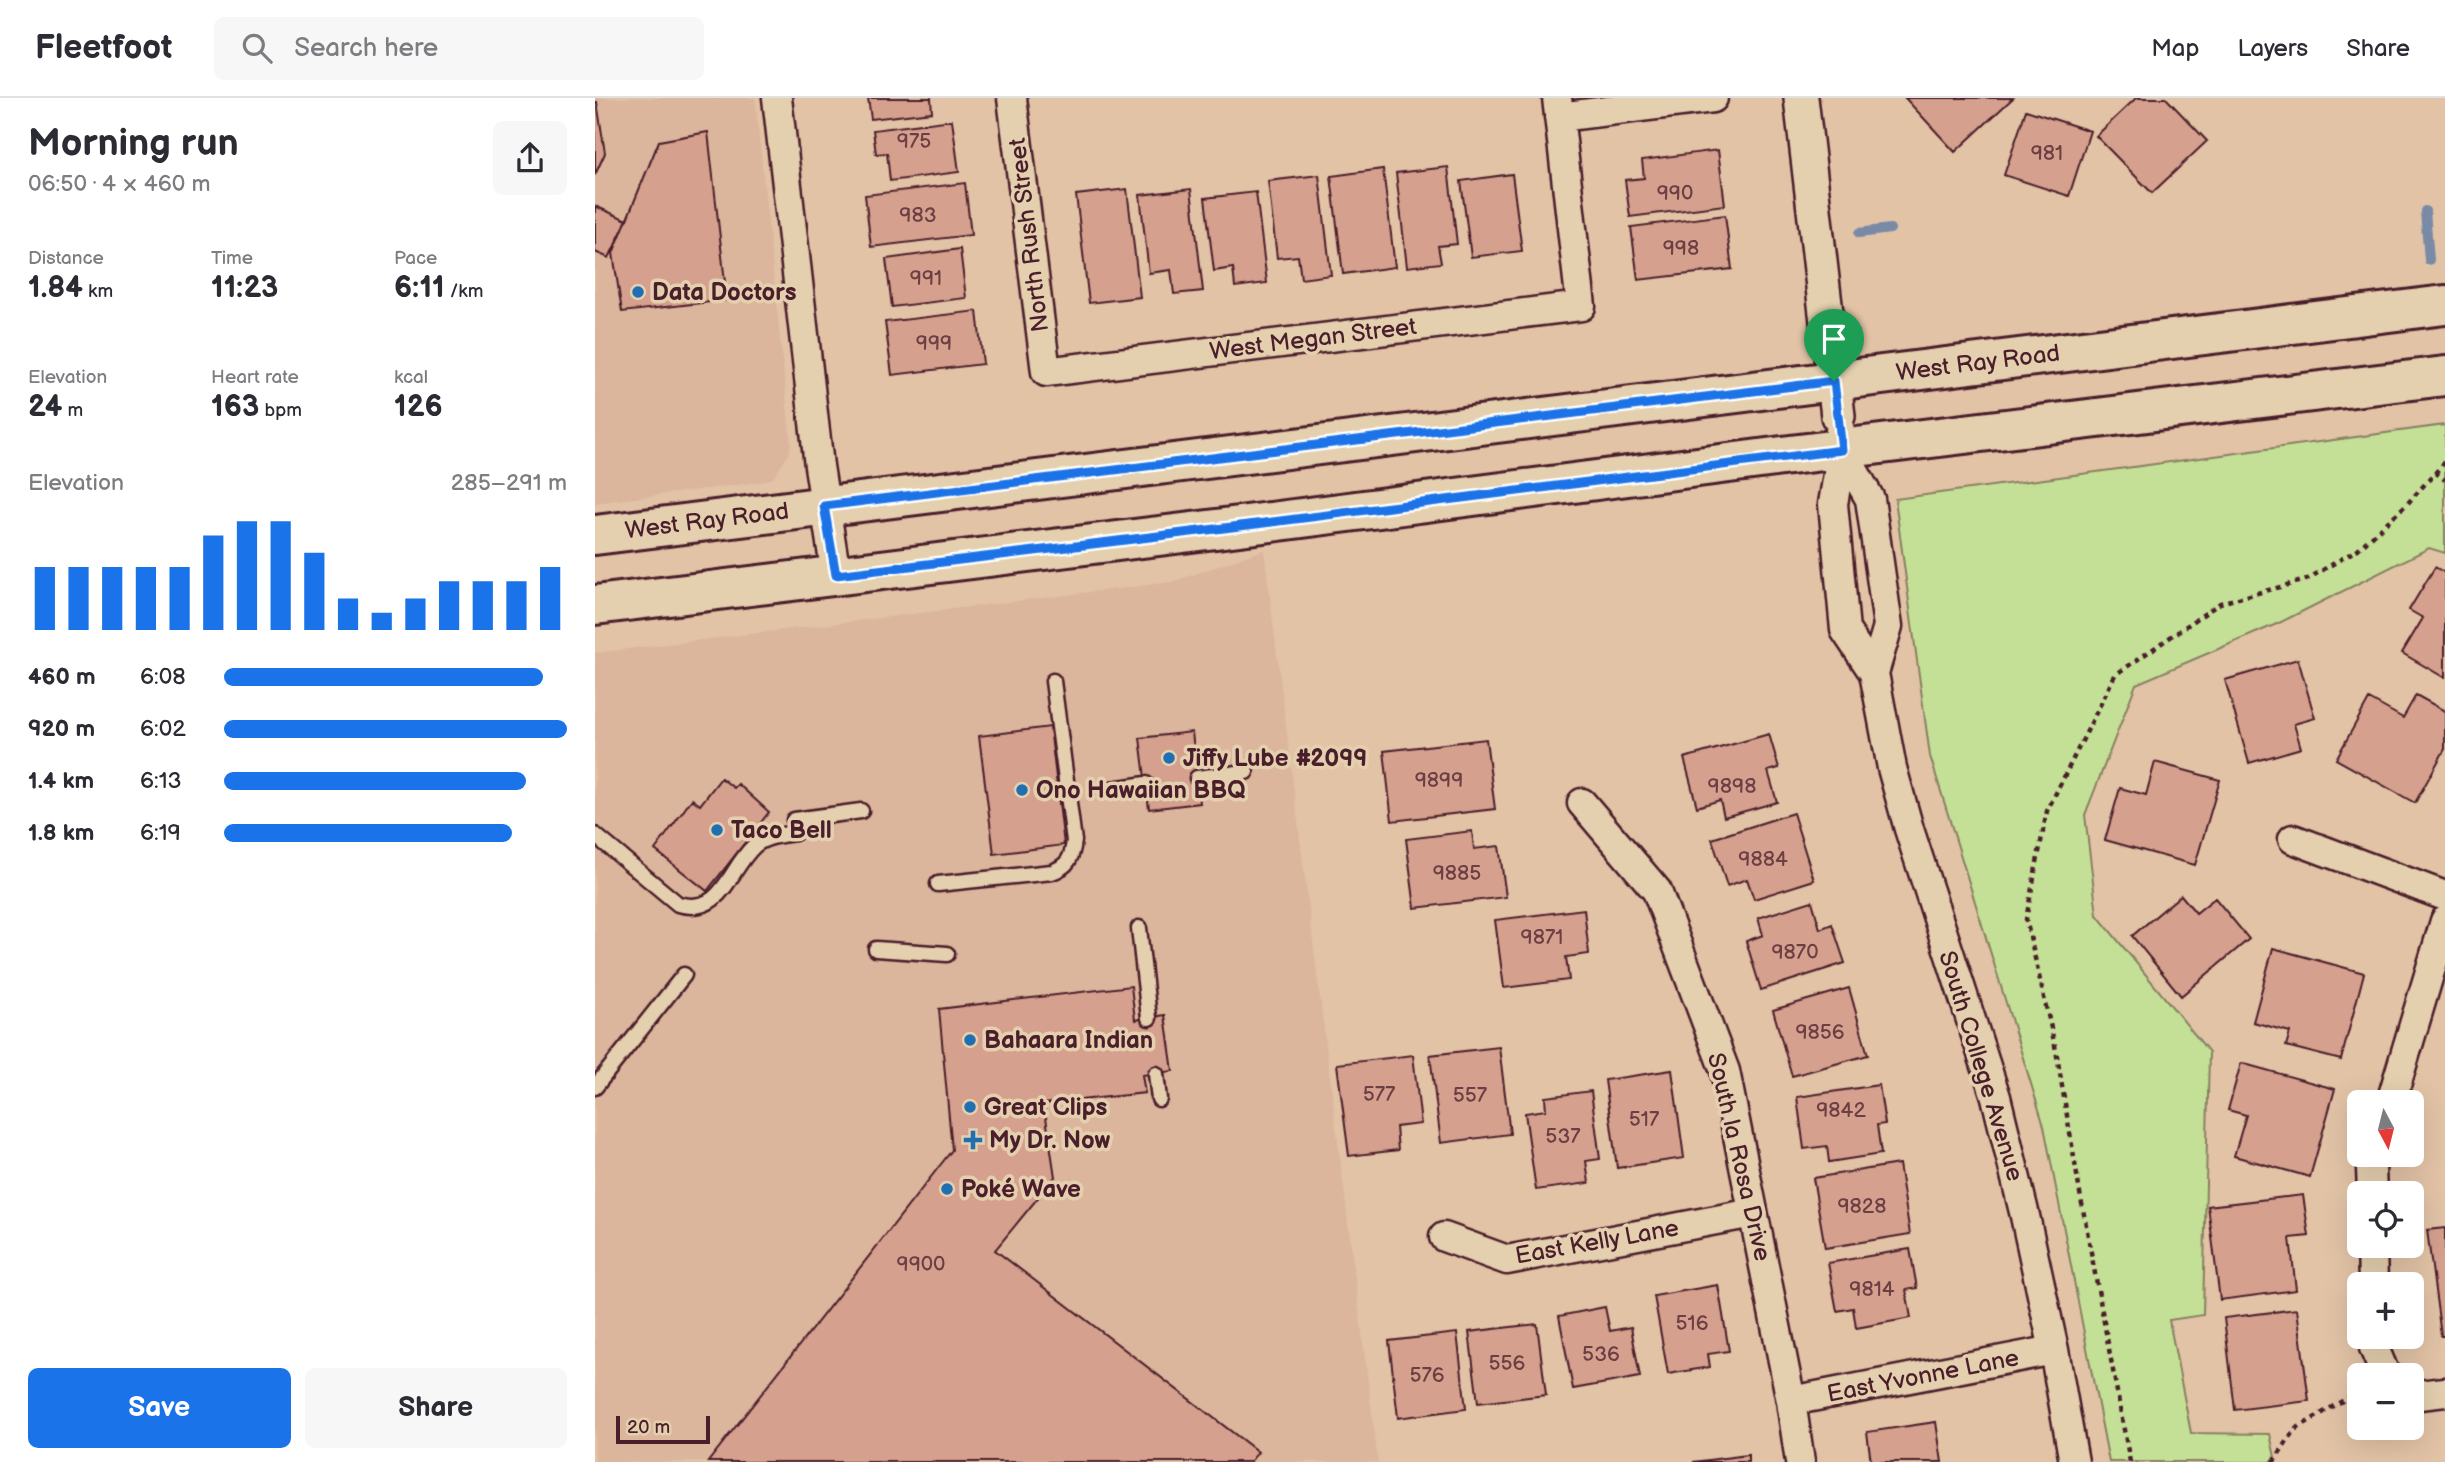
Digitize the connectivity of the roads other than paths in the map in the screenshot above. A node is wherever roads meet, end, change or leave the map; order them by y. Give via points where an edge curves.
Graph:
1 (777, 98) edge
2 (1012, 98) edge
3 (1713, 98) edge
4 (1801, 98) edge
5 (1558, 108) edge
6 (2445, 305) edge
7 (1045, 372) joint
8 (2445, 376) edge
9 (1838, 416) junction
10 (824, 506) junction
11 (595, 536) edge
12 (836, 575) junction
13 (595, 605) edge
14 (1874, 673) junction
15 (1053, 681) dead end
16 (1246, 772) dead end
17 (1197, 778) dead end
18 (1146, 785) dead end
19 (1105, 790) dead end
20 (1582, 803) dead end
21 (862, 811) dead end
22 (595, 835) edge
23 (2293, 839) dead end
24 (938, 884) dead end
25 (2445, 896) edge
26 (2445, 921) edge
27 (1139, 928) dead end
28 (876, 949) dead end
29 (947, 954) dead end
30 (684, 975) dead end
31 (1149, 1018) dead end
32 (1156, 1074) dead end
33 (595, 1087) edge
34 (2395, 1090) edge
35 (1159, 1099) dead end
36 (1753, 1213) junction
37 (1444, 1237) dead end
38 (2054, 1350) junction
39 (2445, 1392) edge
40 (2424, 1394) edge
41 (1791, 1401) junction
42 (1800, 1462) edge
43 (2074, 1462) edge

1 - 10 street
2 - 7 street, North Rush Street
3 - 5 street
4 - 9 street
5 - 7 street, West Megan Street via 1581,306
6 - 9 main road, West Ray Road
8 - 9 main road, West Ray Road
9 - 10 main road, West Ray Road
9 - 12 main road, West Ray Road via 1202,531
9 - 14 street, South College Avenue via 1870,499 1888,626
9 - 14 street, South College Avenue via 1833,505 1845,630
10 - 11 main road, West Ray Road
10 - 12 street
12 - 13 main road, West Ray Road
14 - 38 street, South College Avenue via 1909,829 1996,1097
15 - 24 lane via 1074,841 1068,864 1052,872
16 - 17 lane
18 - 19 lane
20 - 36 street, South la Rosa Drive via 1657,891 1725,1071
21 - 22 lane via 795,826 755,845 713,901 693,908 678,904
23 - 25 street
26 - 34 street
27 - 31 lane
28 - 29 lane
30 - 33 lane
32 - 35 lane
36 - 37 street, East Kelly Lane via 1507,1260
36 - 41 street, South la Rosa Drive
38 - 41 street, East Yvonne Lane
38 - 43 street, South College Avenue
39 - 40 street
41 - 42 street, South la Rosa Drive

